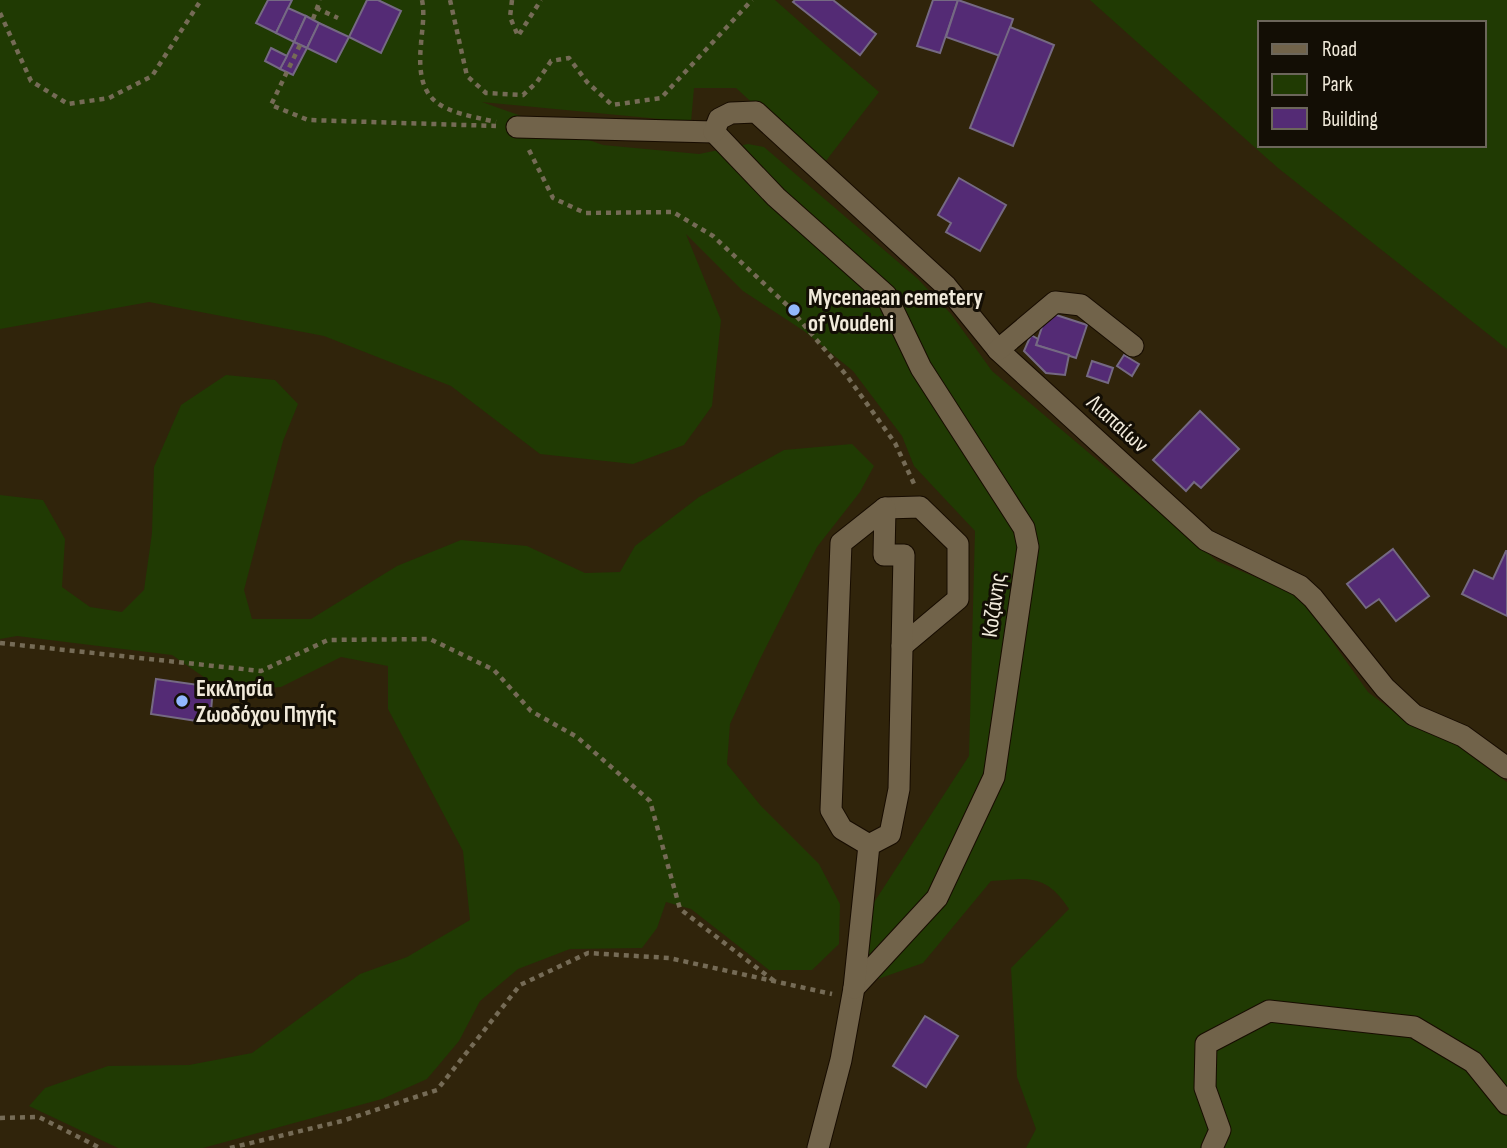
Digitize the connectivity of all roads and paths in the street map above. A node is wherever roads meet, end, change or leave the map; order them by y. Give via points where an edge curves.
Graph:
1 (201, 0) edge
2 (320, 0) edge
3 (422, 0) edge
4 (450, 0) edge
5 (512, 0) edge
6 (541, 0) edge
7 (752, 0) edge
8 (316, 8) junction
9 (0, 13) edge
10 (338, 18) dead end
11 (313, 19) dead end
12 (300, 45) dead end
13 (517, 127) junction
14 (714, 132) junction
15 (1133, 346) dead end
16 (998, 350) junction
17 (920, 507) junction
18 (885, 508) junction
19 (0, 643) edge
20 (902, 646) junction
21 (1507, 768) edge
22 (869, 845) junction
23 (778, 984) junction
24 (852, 993) junction
25 (1507, 1104) edge
26 (0, 1118) edge
27 (100, 1148) edge
28 (230, 1148) edge
29 (818, 1148) edge
30 (1212, 1148) edge

1 - 9 path via 152,76 108,98 68,104 31,81
2 - 8 path
3 - 13 path via 419,64 424,88 445,110
4 - 7 path via 467,76 486,93 523,95 551,61 569,58 612,105 661,98
5 - 6 path via 510,17 518,36
8 - 10 path
8 - 11 path
12 - 13 path via 271,105 308,120
13 - 14 street
13 - 17 path via 553,198 585,213 673,212 713,236 788,306 895,443 914,480
14 - 16 street, Λιαπαίων via 719,119 731,113 755,113 946,286
14 - 24 street, Κοζάνης via 776,197 886,295 921,368 1024,528 1028,547 994,777 937,898
15 - 16 street via 1081,305 1055,302
16 - 21 street, Λιαπαίων via 1206,540 1300,586 1385,688 1414,715 1463,736
17 - 18 street
17 - 20 street via 958,544 958,599
18 - 20 street via 884,555 904,555
18 - 22 street via 841,543 831,810 842,829
19 - 23 path via 261,671 328,640 430,639 494,670 530,711 577,737 650,801 680,909
20 - 22 street via 899,789 890,834
22 - 24 street
23 - 24 path
23 - 28 path via 669,958 588,953 520,985 437,1090 342,1121
24 - 29 street via 841,1060
25 - 30 street via 1473,1062 1415,1027 1269,1011 1206,1044 1205,1087 1220,1130
26 - 27 path via 39,1117

